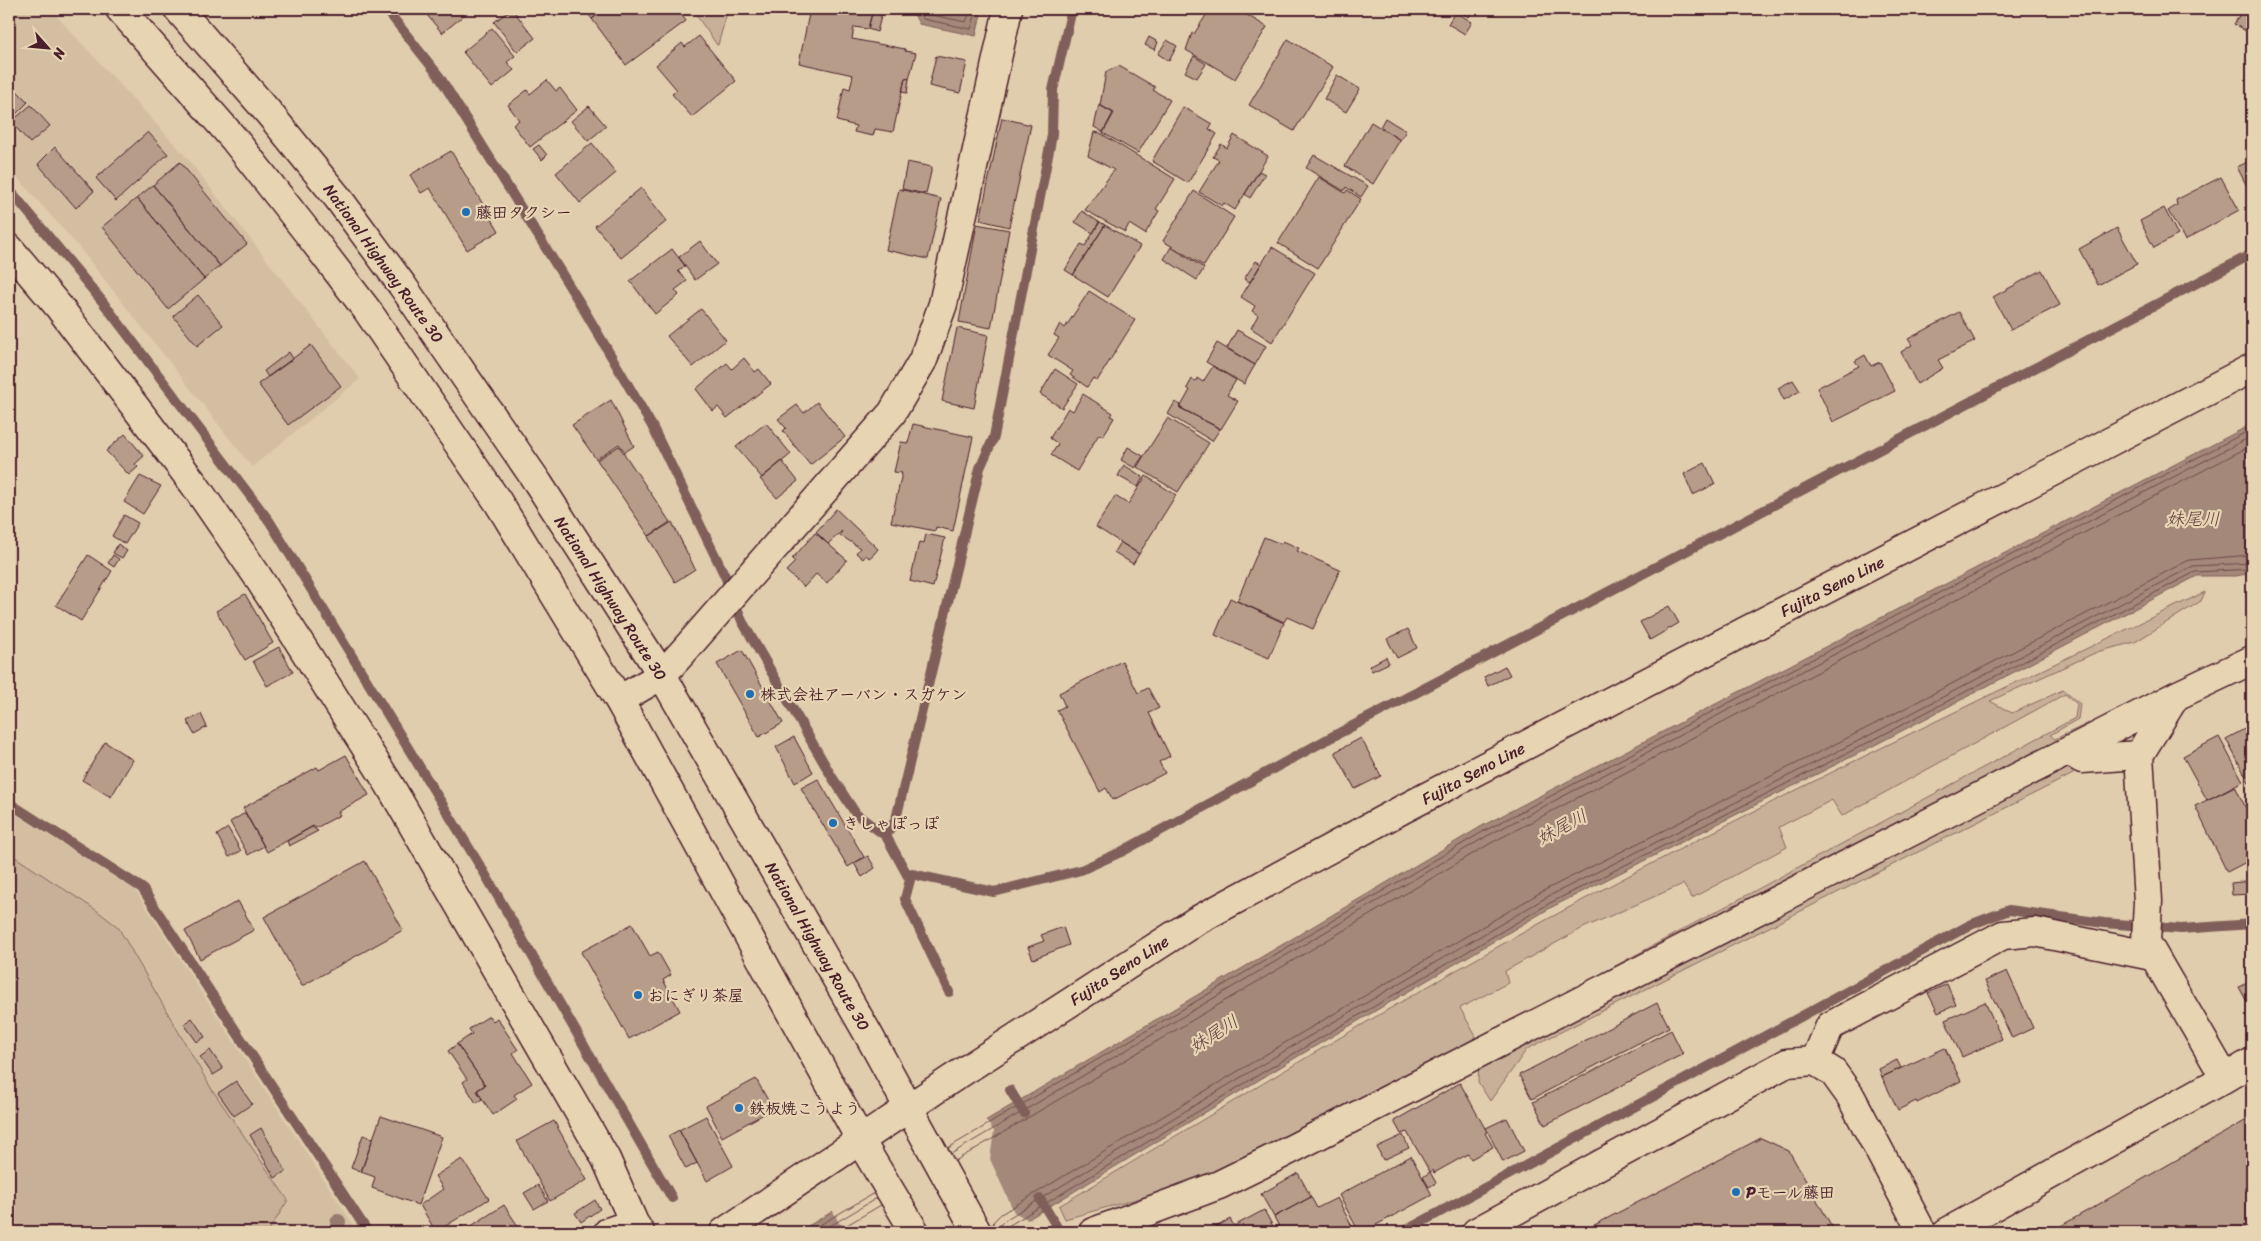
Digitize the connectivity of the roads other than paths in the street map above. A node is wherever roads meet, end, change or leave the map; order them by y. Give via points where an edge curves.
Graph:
1 (120, 9) edge
2 (178, 9) edge
3 (1008, 9) edge
4 (9, 248) edge
5 (2252, 368) edge
6 (2252, 660) edge
7 (662, 675) junction
8 (2176, 696) junction
9 (619, 700) junction
10 (2069, 751) junction
11 (2139, 755) junction
12 (2150, 949) junction
13 (1816, 1061) junction
14 (2252, 1062) edge
15 (2225, 1078) junction
16 (914, 1116) junction
17 (866, 1149) junction
18 (637, 1228) edge
19 (608, 1232) edge
20 (724, 1232) edge
21 (915, 1232) edge
22 (977, 1232) edge
23 (1093, 1232) edge
24 (1476, 1232) edge
25 (1922, 1232) edge
26 (1947, 1232) edge

1 - 9 main road via 234,139 366,310 498,502
2 - 7 main road, National Highway Route 30 via 280,126 402,285 538,483
3 - 7 main road via 943,304 923,360 892,413
4 - 18 main road via 59,307 188,476 256,574 390,784 606,1159
5 - 16 main road, Fujita Seno Line via 1412,804 1196,920
6 - 8 main road
7 - 9 main road
7 - 16 main road, National Highway Route 30
8 - 10 main road
8 - 11 main road
9 - 17 main road
10 - 11 main road via 2082,759
10 - 23 main road via 1276,1157 1219,1185
11 - 12 main road
12 - 13 main road via 2034,932 2003,935 1830,1026
12 - 15 main road
13 - 24 main road via 1787,1063
13 - 25 main road via 1833,1072 1851,1097
14 - 15 main road
15 - 26 main road
16 - 17 main road, Fujita Seno Line
16 - 22 main road, National Highway Route 30
17 - 20 main road, Fujita Seno Line
17 - 21 main road
18 - 19 main road

